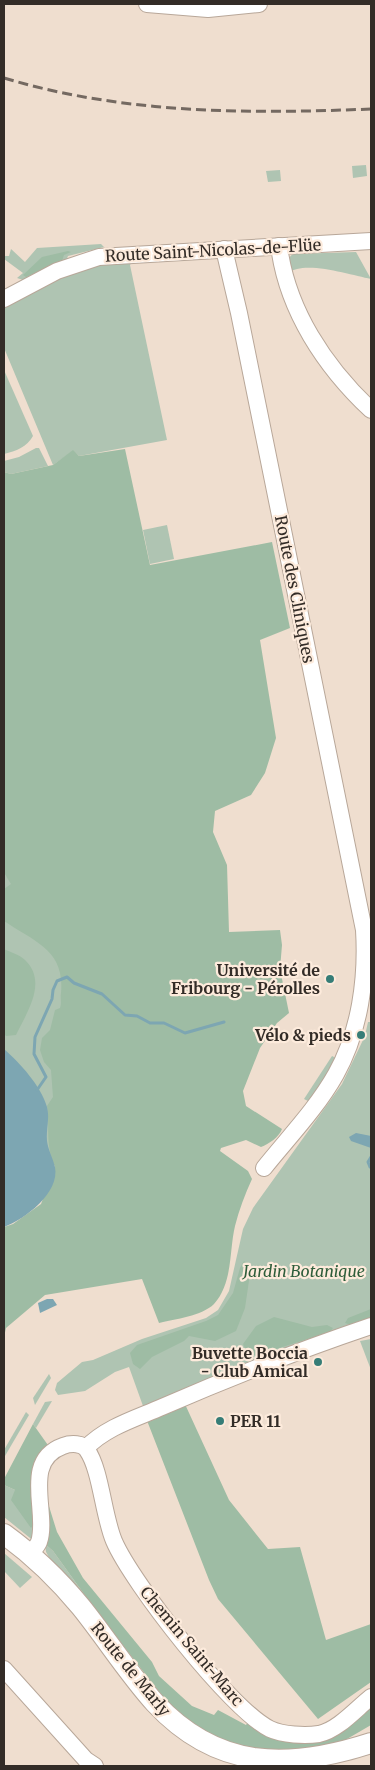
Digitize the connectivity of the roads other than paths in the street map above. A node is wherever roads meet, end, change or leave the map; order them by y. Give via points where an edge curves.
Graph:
1 (147, 4) edge
2 (259, 4) edge
3 (371, 241) edge
4 (280, 246) junction
5 (224, 249) junction
6 (4, 299) edge
7 (371, 410) edge
8 (368, 929) edge
9 (264, 1168) dead end
10 (371, 1326) edge
11 (86, 1448) junction
12 (4, 1534) edge
13 (30, 1554) junction
14 (4, 1669) edge
15 (371, 1697) edge
16 (371, 1733) edge
17 (371, 1743) edge
18 (339, 1754) junction
19 (95, 1766) edge

1 - 2 street via 208,8
3 - 4 street, Route Saint-Nicolas-de-Flüe
4 - 5 street, Route Saint-Nicolas-de-Flüe
4 - 7 street via 285,278 294,304 330,365
5 - 6 street, Route Saint-Nicolas-de-Flüe via 99,257 74,264
5 - 8 street, Route des Cliniques
8 - 9 street, Route des Cliniques via 364,975 351,1040 336,1075
10 - 11 street via 241,1372 115,1428 93,1440
11 - 13 street via 63,1446 43,1464 38,1486 39,1540
11 - 15 street, Chemin Saint-Marc via 93,1460 115,1543 144,1593 222,1687 257,1721 271,1730 320,1734 334,1728
12 - 13 main road, Route de Marly
13 - 18 main road, Route de Marly via 80,1606 154,1703 194,1738 227,1755 260,1764 297,1764
14 - 19 street
16 - 18 main road, Route de Marly
17 - 18 main road, Route de Marly

